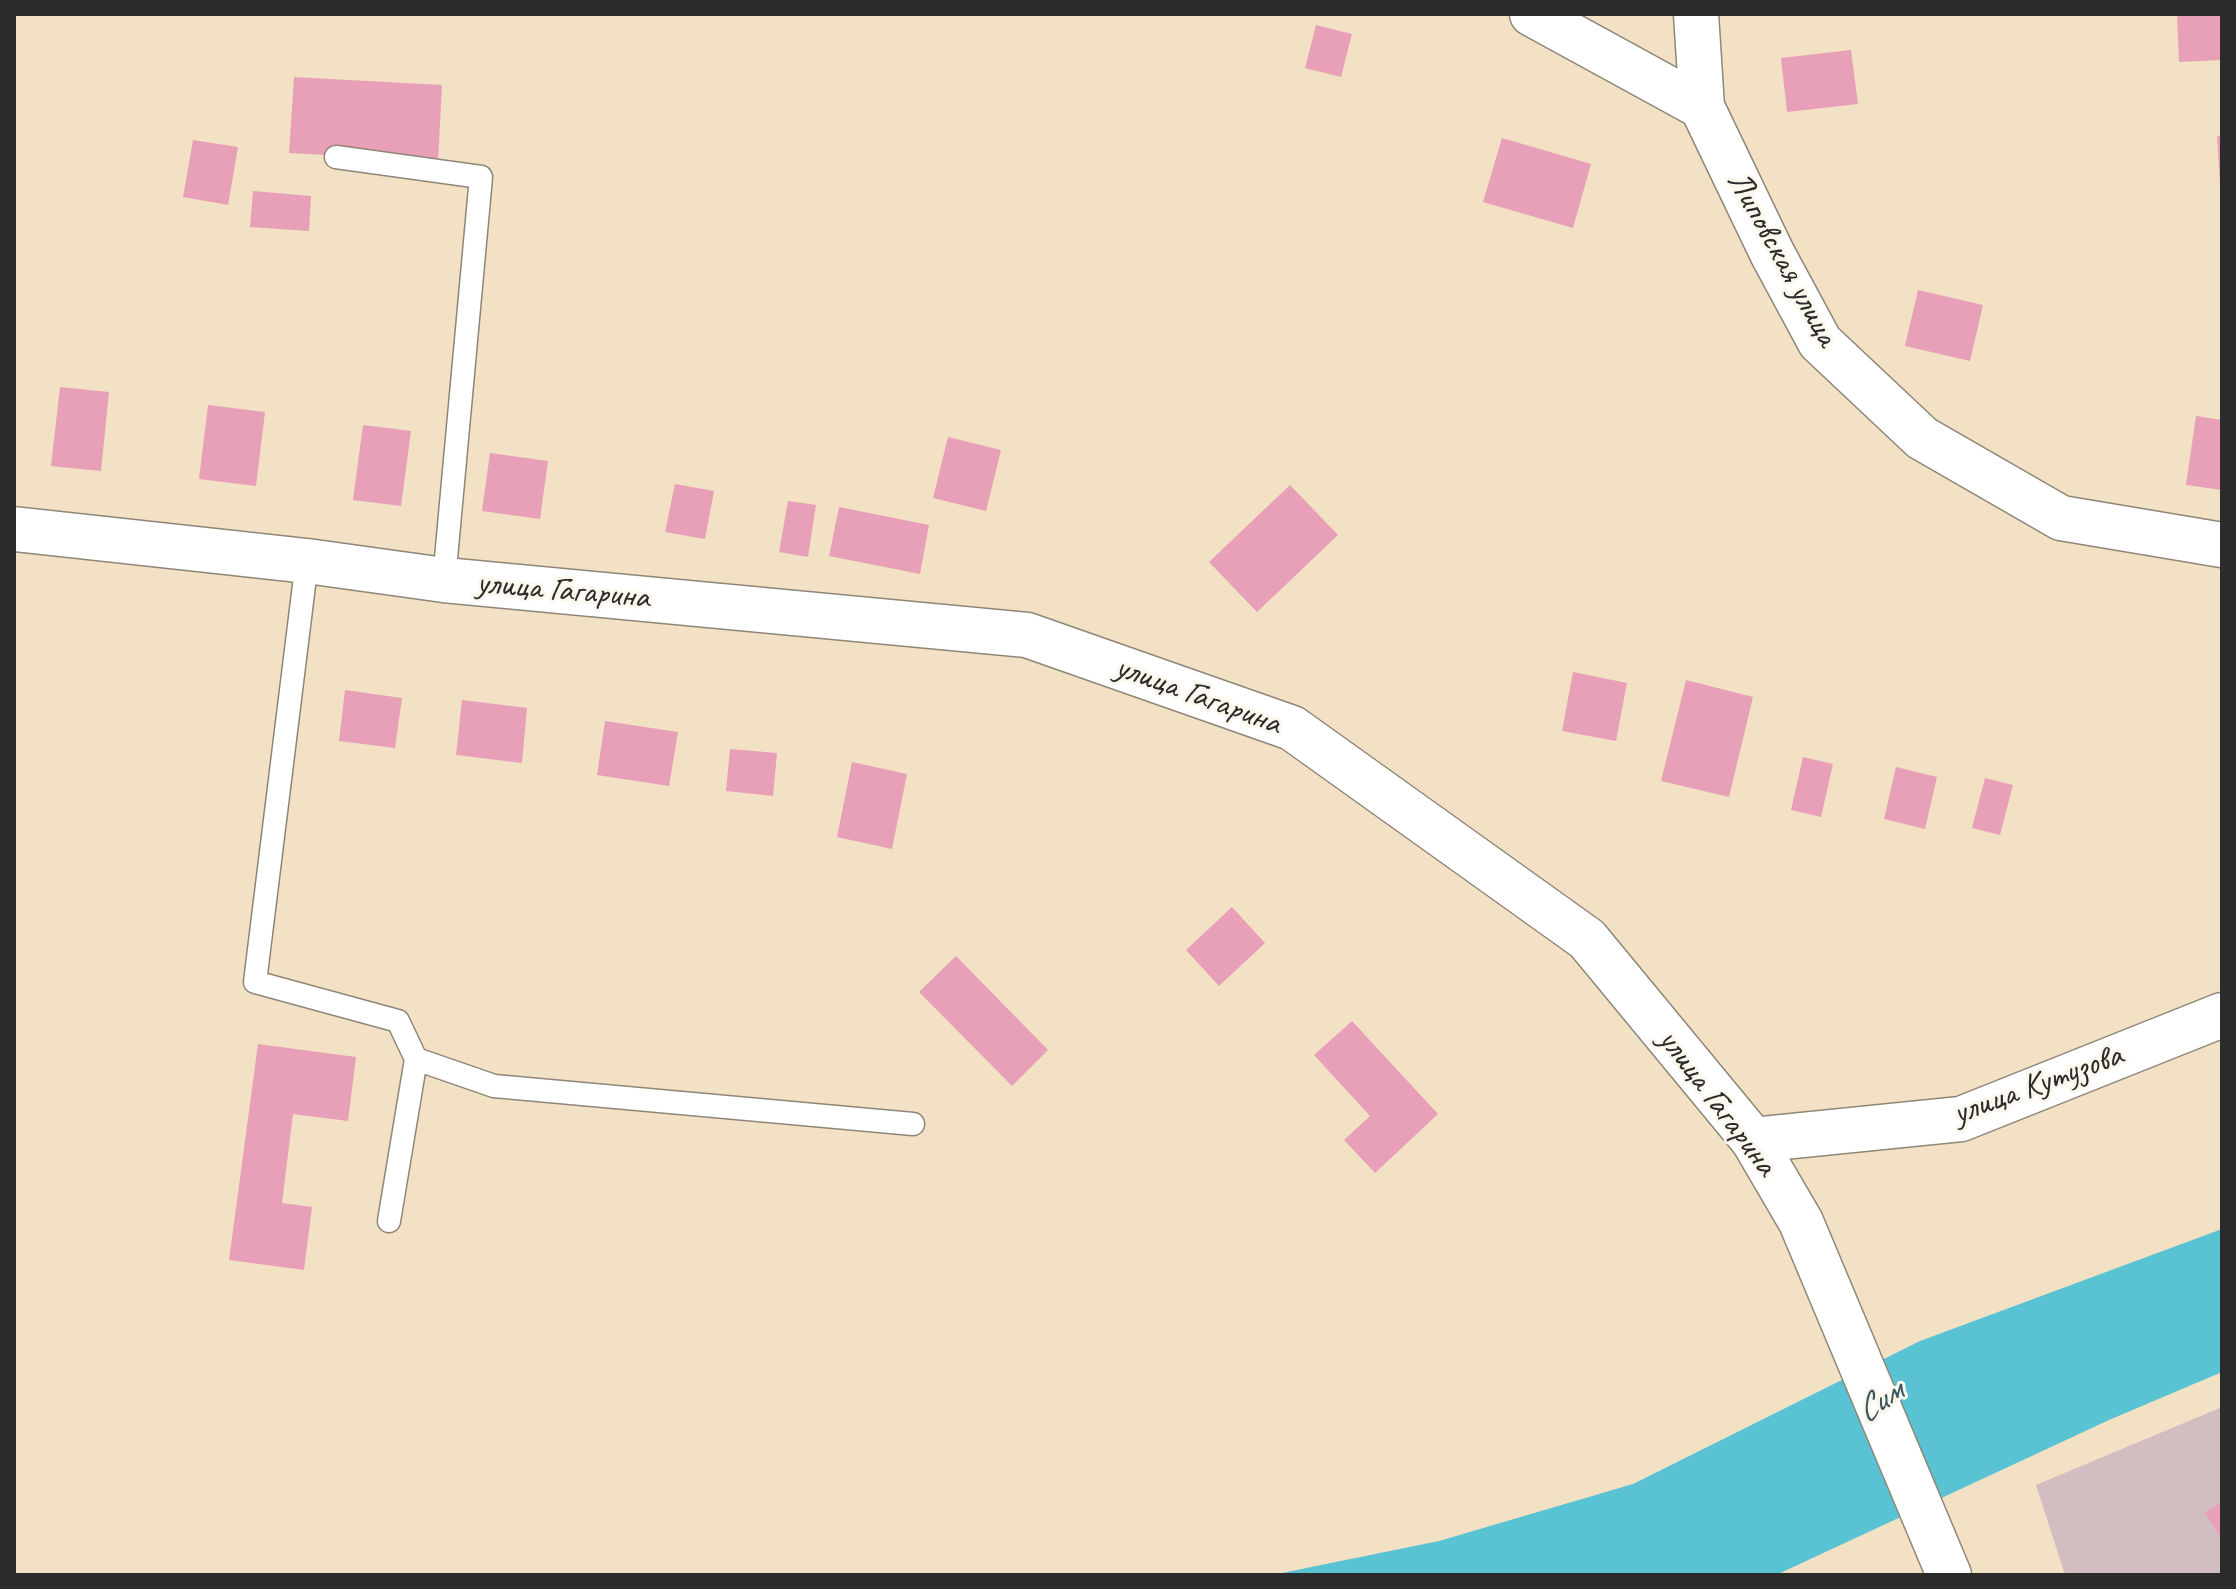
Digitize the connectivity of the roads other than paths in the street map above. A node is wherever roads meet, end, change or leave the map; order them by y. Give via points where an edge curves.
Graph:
1 (1532, 14) edge
2 (1696, 14) edge
3 (1702, 107) junction
4 (336, 157) dead end
5 (14, 529) edge
6 (2222, 545) edge
7 (307, 561) junction
8 (444, 580) junction
9 (2222, 1015) edge
10 (416, 1059) junction
11 (913, 1124) dead end
12 (1753, 1140) junction
13 (389, 1221) dead end
14 (1949, 1575) edge

1 - 3 street
2 - 3 street, Липовская улица
3 - 6 street, Липовская улица via 1820,342 1922,438 2061,518
4 - 8 lane via 481,177
5 - 7 street, улица Гагарина
7 - 8 street, улица Гагарина
7 - 10 lane via 255,982 398,1021
8 - 12 street, улица Гагарина via 1027,635 1292,728 1587,939
9 - 12 street, улица Кутузова via 1961,1119
10 - 11 lane via 494,1086
10 - 13 lane
12 - 14 street, улица Гагарина via 1801,1222

